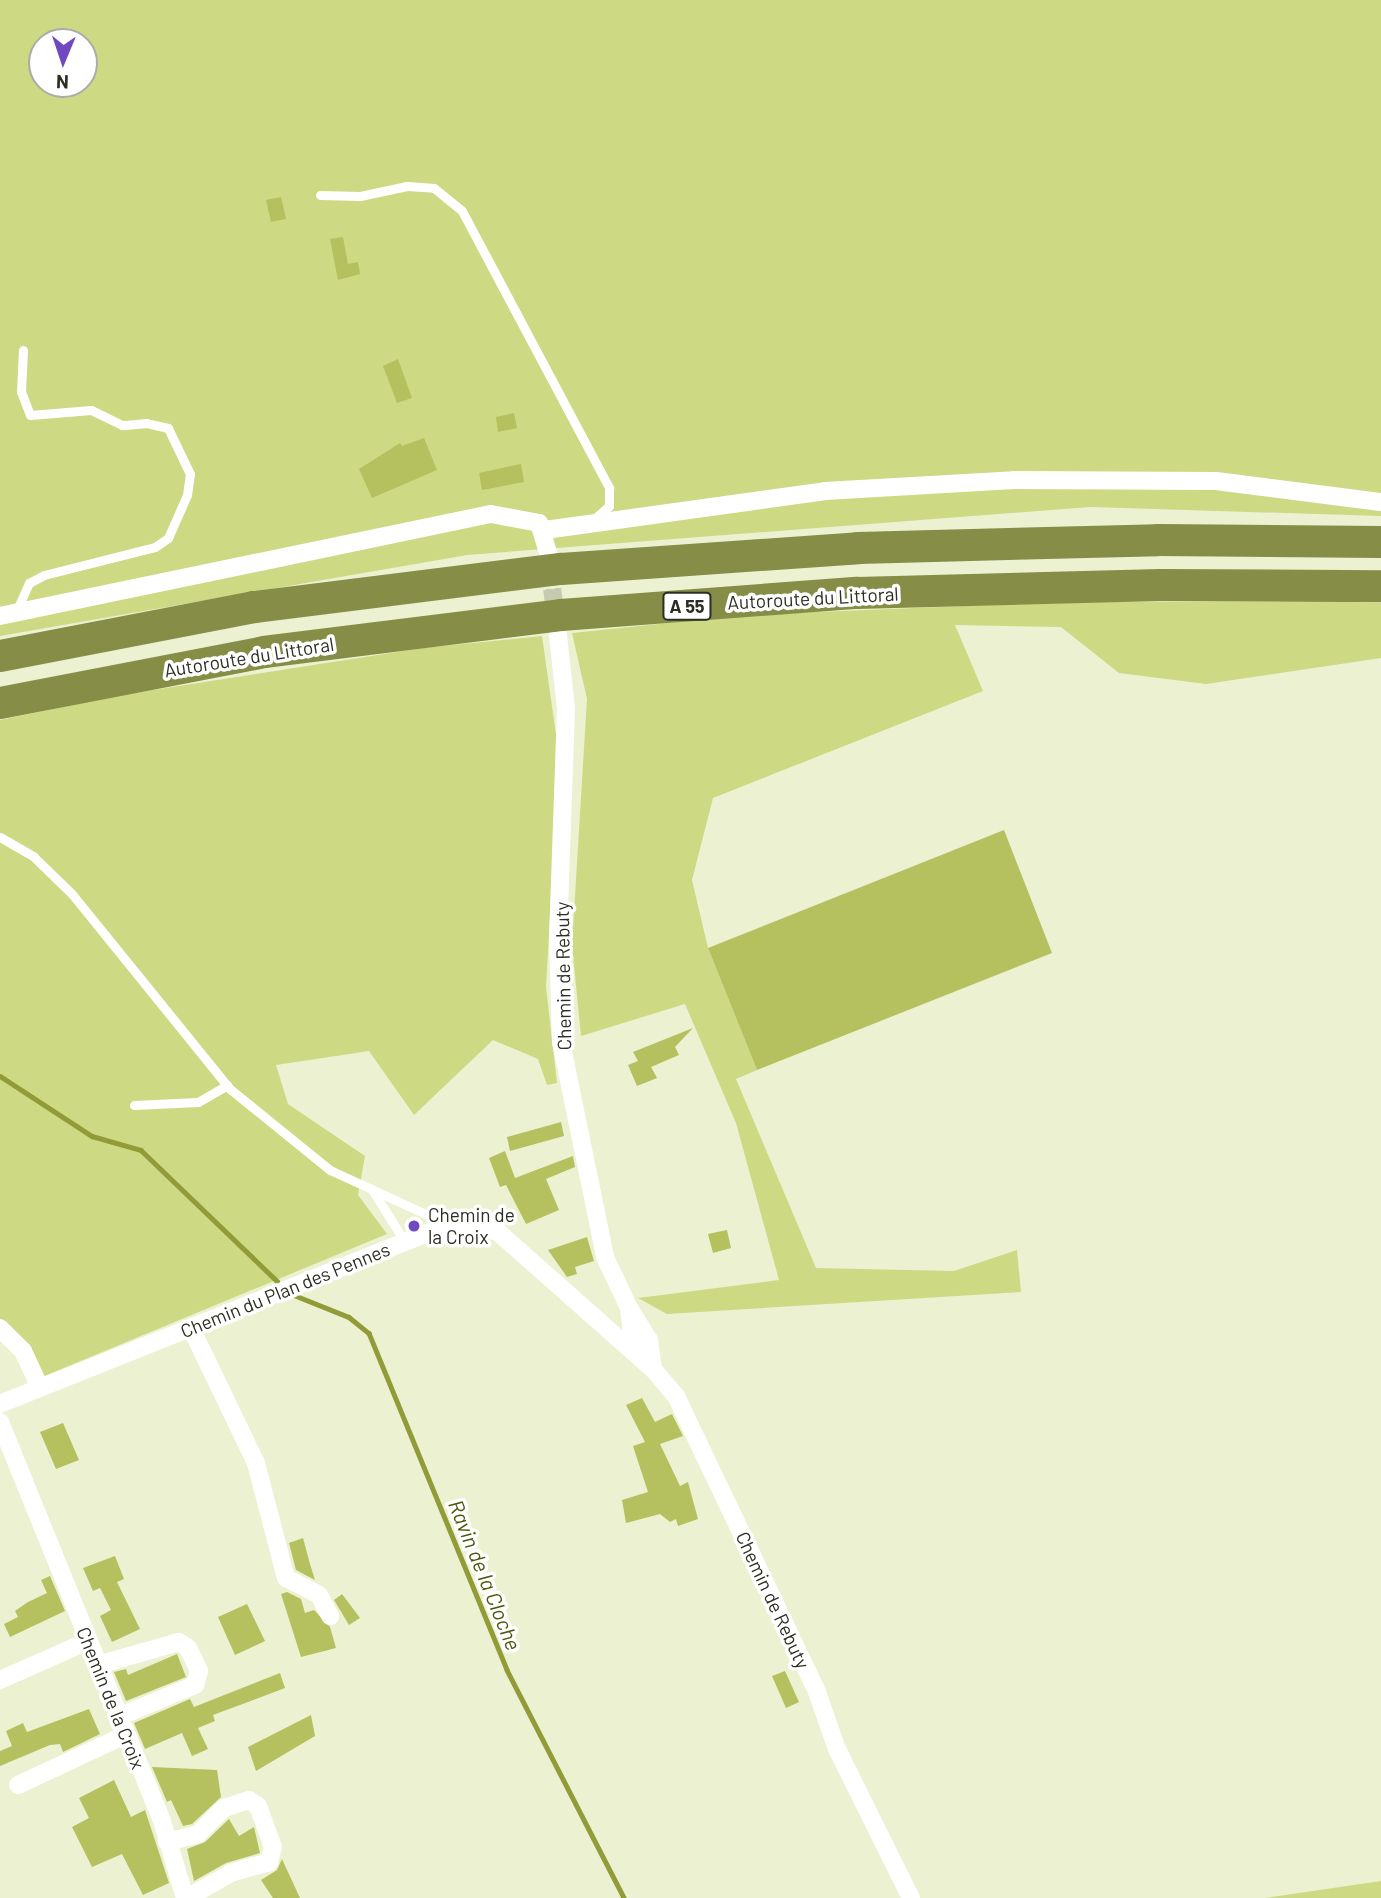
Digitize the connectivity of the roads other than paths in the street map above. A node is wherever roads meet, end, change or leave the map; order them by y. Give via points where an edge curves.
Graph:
1 (320, 195) dead end
2 (23, 350) dead end
3 (1381, 502) edge
4 (587, 523) junction
5 (545, 530) junction
6 (1381, 542) edge
7 (548, 553) tunnel mouth
8 (1381, 586) edge
9 (8, 615) edge
10 (558, 635) tunnel mouth
11 (0, 656) edge
12 (0, 703) edge
13 (0, 837) edge
14 (227, 1085) junction
15 (134, 1105) dead end
16 (373, 1191) junction
17 (439, 1229) junction
18 (404, 1242) junction
19 (629, 1308) junction
20 (0, 1328) edge
21 (191, 1328) junction
22 (634, 1352) junction
23 (653, 1369) junction
24 (40, 1387) junction
25 (0, 1404) edge
26 (0, 1422) edge
27 (330, 1616) dead end
28 (88, 1641) junction
29 (98, 1665) junction
30 (0, 1680) edge
31 (118, 1717) junction
32 (125, 1735) junction
33 (18, 1785) dead end
34 (167, 1842) junction
35 (186, 1898) edge
36 (911, 1898) edge

1 - 4 lane via 350,197 407,186 434,188 462,211 609,488 605,513
2 - 9 lane via 21,392 30,415 92,410 122,425 147,423 168,428 190,474 187,495 168,538 155,547 44,575 29,583
3 - 4 street via 1216,481 1014,480 825,491
4 - 5 street
5 - 7 street
5 - 9 street via 529,520 491,514
6 - 11 highway via 1158,540 858,548 561,569 254,607
8 - 12 highway, Autoroute du Littoral / A 55 via 1160,585 858,593 561,615 264,652
10 - 19 street, Chemin de Rebuty via 566,709 558,936 561,1042 605,1257
13 - 14 lane via 34,857 72,894
14 - 15 lane via 198,1102
14 - 16 lane via 330,1170
16 - 17 lane via 430,1216
16 - 18 lane
17 - 18 street, Chemin du Plan des Pennes
17 - 22 street, Chemin du Plan des Pennes via 470,1225 508,1238
18 - 21 street, Chemin du Plan des Pennes
19 - 22 street, Chemin de Rebuty
19 - 23 street, Chemin de Rebuty via 649,1340
20 - 24 street via 23,1351
21 - 24 street, Chemin du Plan des Pennes
21 - 27 street via 256,1463 286,1578 319,1595
22 - 23 street, Chemin du Plan des Pennes
23 - 36 street, Chemin de Rebuty via 676,1395 817,1692 837,1749
24 - 25 street, Chemin du Plan des Pennes
26 - 28 street, Chemin de la Croix
28 - 29 street, Chemin de la Croix
28 - 30 street
29 - 31 street, Chemin de la Croix
29 - 31 street via 179,1642 188,1648 199,1671 195,1685
31 - 32 street, Chemin de la Croix
32 - 33 street
32 - 34 street, Chemin de la Croix
34 - 35 street, Chemin de la Croix
34 - 35 street via 198,1834 225,1808 249,1800 258,1806 273,1847 270,1862 231,1872

